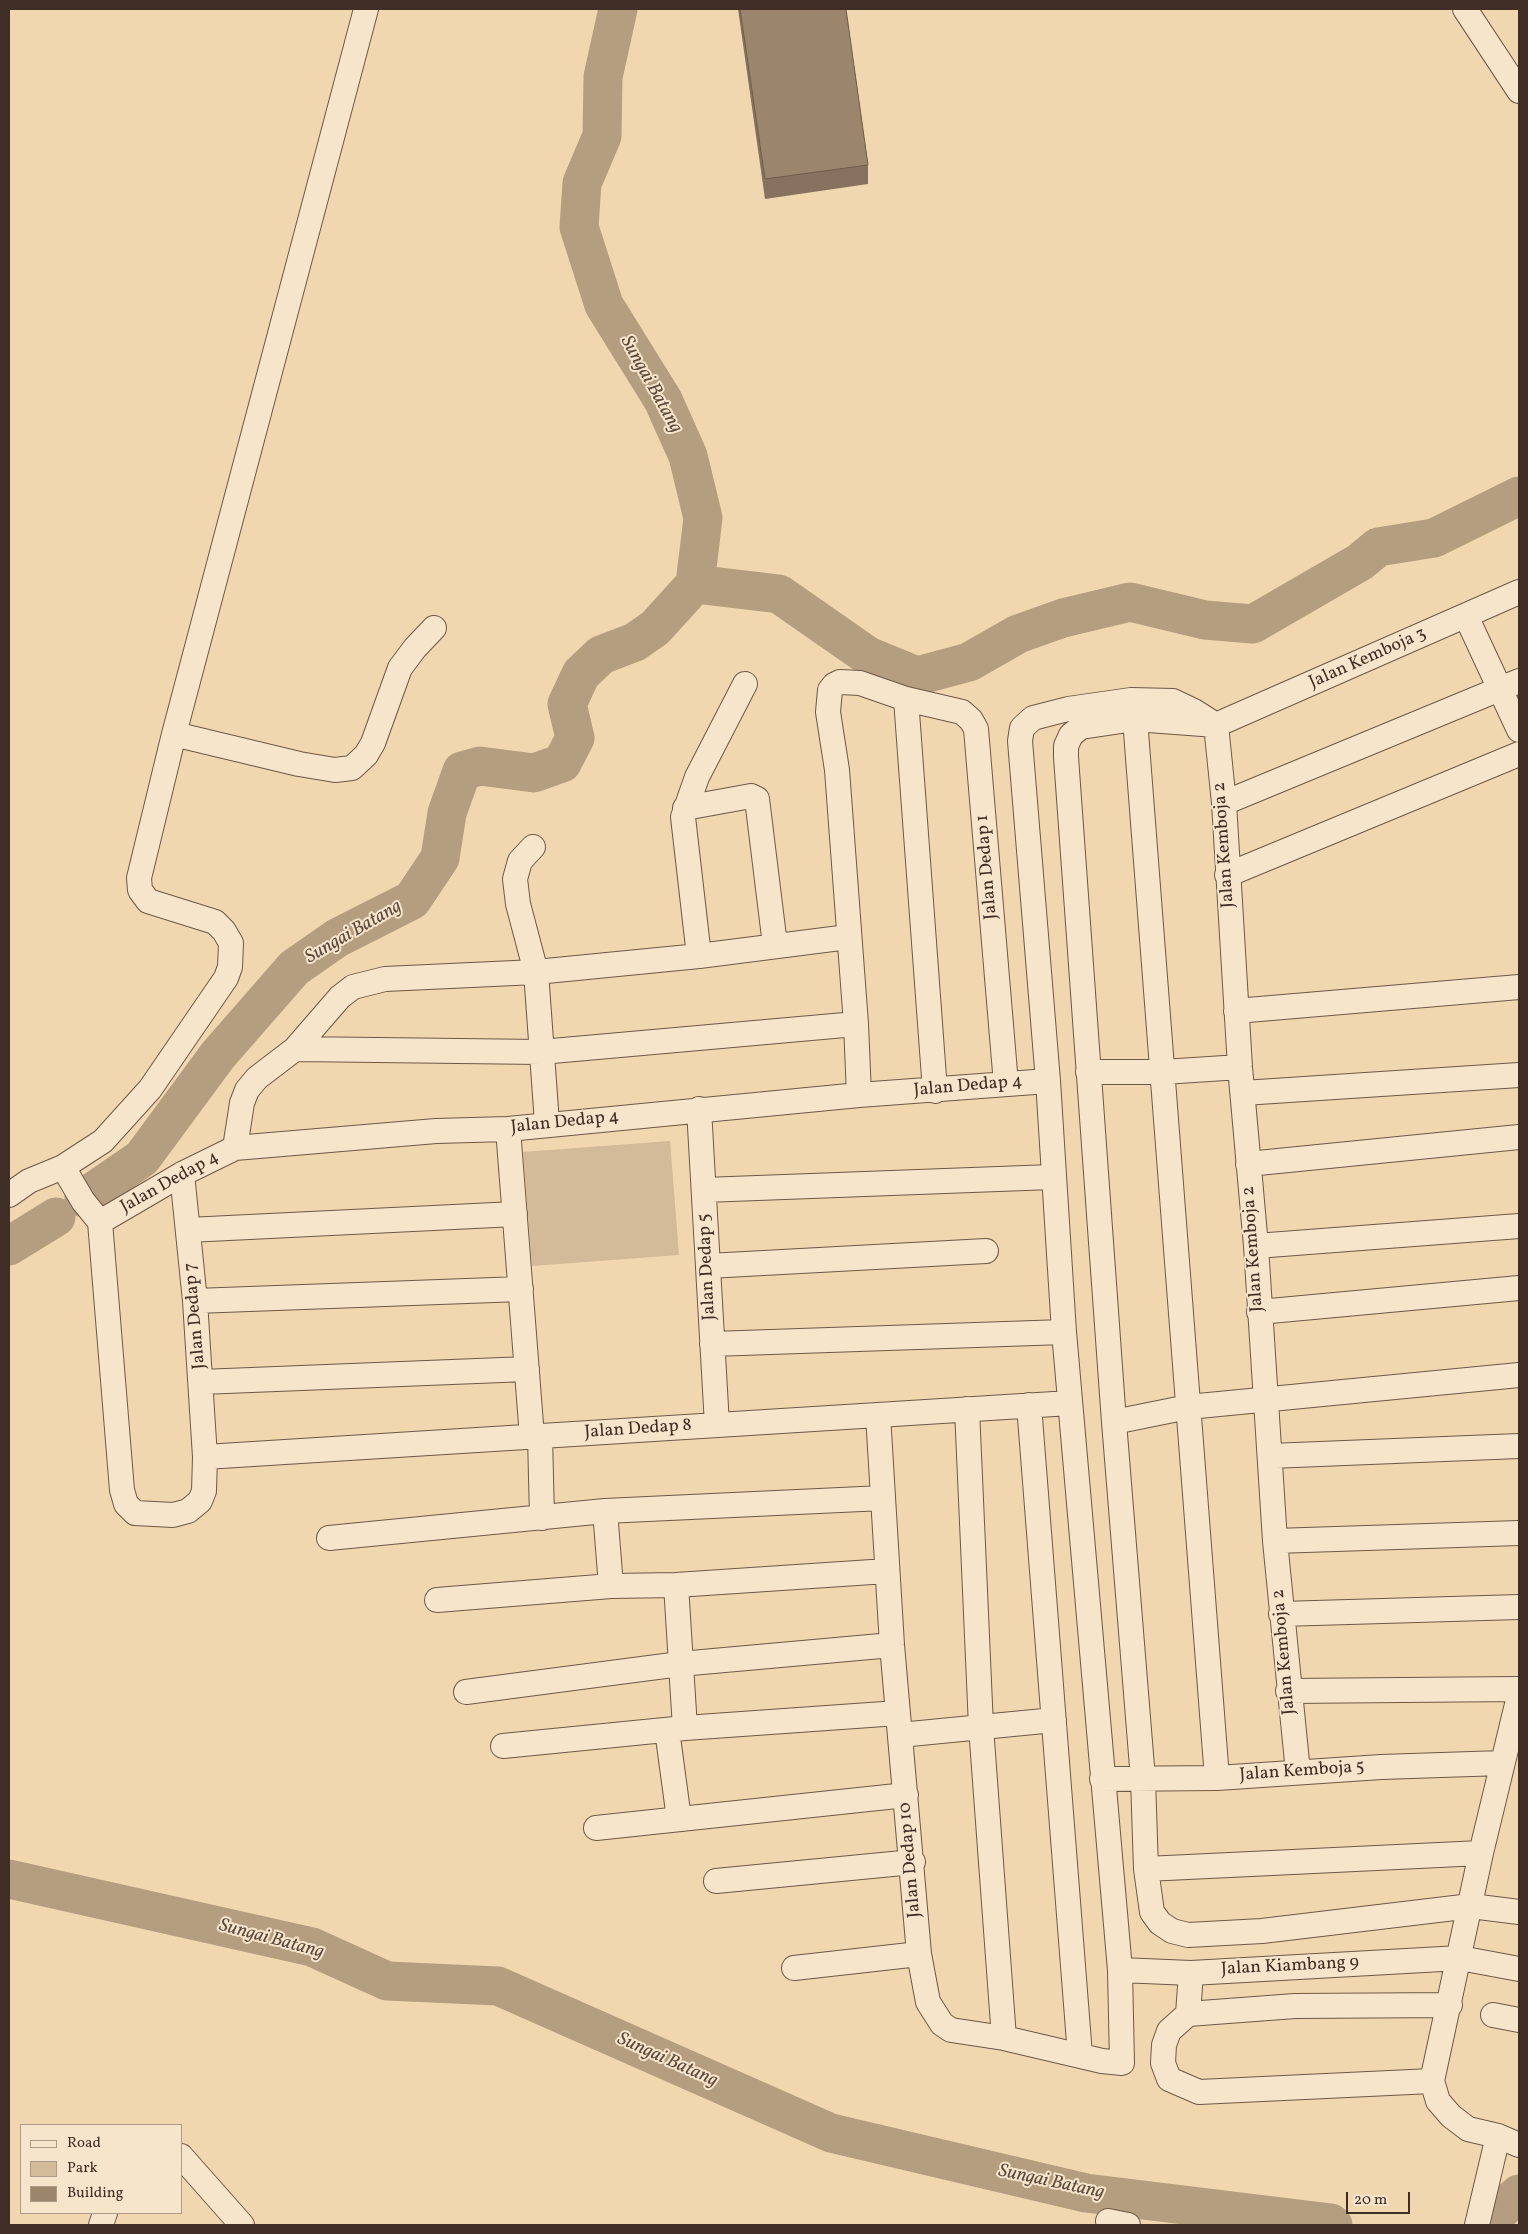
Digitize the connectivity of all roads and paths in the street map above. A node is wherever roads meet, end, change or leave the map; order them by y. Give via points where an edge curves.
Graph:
1 (366, 9) edge
2 (1465, 9) edge
3 (1519, 91) edge
4 (1519, 592) edge
5 (1466, 616) junction
6 (434, 628) dead end
7 (745, 684) dead end
8 (1510, 685) edge
9 (906, 699) junction
10 (1135, 719) junction
11 (1216, 726) junction
12 (1519, 730) edge
13 (174, 734) junction
14 (1519, 754) edge
15 (1224, 803) junction
16 (685, 808) junction
17 (533, 846) dead end
18 (1227, 875) junction
19 (848, 936) junction
20 (775, 945) junction
21 (699, 956) junction
22 (536, 972) junction
23 (1519, 987) edge
24 (1236, 1010) junction
25 (856, 1024) junction
26 (294, 1049) junction
27 (541, 1052) junction
28 (1240, 1067) junction
29 (1088, 1072) junction
30 (1163, 1072) junction
31 (1519, 1075) edge
32 (1048, 1081) junction
33 (1006, 1084) junction
34 (935, 1091) junction
35 (1243, 1093) junction
36 (858, 1095) junction
37 (699, 1110) junction
38 (547, 1123) junction
39 (508, 1129) junction
40 (1519, 1137) edge
41 (236, 1148) junction
42 (1248, 1164) junction
43 (62, 1167) junction
44 (182, 1174) junction
45 (1052, 1177) junction
46 (704, 1190) junction
47 (9, 1195) edge
48 (515, 1214) junction
49 (100, 1222) junction
50 (1519, 1226) edge
51 (188, 1230) junction
52 (1256, 1246) junction
53 (986, 1251) dead end
54 (708, 1266) junction
55 (1519, 1288) edge
56 (520, 1289) junction
57 (195, 1301) junction
58 (1259, 1312) junction
59 (1064, 1332) junction
60 (712, 1344) junction
61 (527, 1369) junction
62 (1519, 1375) edge
63 (201, 1382) junction
64 (1266, 1399) junction
65 (1070, 1403) junction
66 (1029, 1405) junction
67 (1188, 1407) junction
68 (967, 1409) junction
69 (878, 1415) junction
70 (1114, 1422) junction
71 (717, 1425) junction
72 (536, 1437) junction
73 (1519, 1446) edge
74 (1270, 1456) junction
75 (205, 1457) junction
76 (883, 1498) junction
77 (605, 1511) junction
78 (542, 1518) junction
79 (1519, 1533) edge
80 (329, 1538) dead end
81 (1275, 1541) junction
82 (887, 1572) junction
83 (676, 1585) junction
84 (611, 1586) junction
85 (437, 1600) dead end
86 (1519, 1607) edge
87 (1281, 1614) junction
88 (892, 1645) junction
89 (680, 1664) junction
90 (1519, 1689) edge
91 (1288, 1691) junction
92 (466, 1692) dead end
93 (1519, 1696) edge
94 (1054, 1720) junction
95 (899, 1724) junction
96 (981, 1727) junction
97 (676, 1729) junction
98 (503, 1746) dead end
99 (1502, 1763) junction
100 (1298, 1772) junction
101 (1217, 1778) junction
102 (1102, 1779) junction
103 (1143, 1779) junction
104 (906, 1795) junction
105 (679, 1819) junction
106 (596, 1828) dead end
107 (1481, 1854) junction
108 (913, 1862) junction
109 (1146, 1869) junction
110 (716, 1881) dead end
111 (1471, 1906) junction
112 (1519, 1912) edge
113 (919, 1954) junction
114 (1460, 1958) junction
115 (1295, 1967) junction
116 (794, 1968) dead end
117 (1519, 1969) edge
118 (1120, 1970) junction
119 (1191, 1973) junction
120 (1450, 2005) junction
121 (1295, 2006) junction
122 (1188, 2014) junction
123 (1493, 2015) dead end
124 (1519, 2020) edge
125 (1004, 2038) junction
126 (1080, 2055) junction
127 (1432, 2081) junction
128 (1509, 2141) edge
129 (182, 2157) edge
130 (242, 2225) edge
131 (1477, 2225) edge

1 - 13 street
2 - 3 street
4 - 5 street, Jalan Kemboja 3
5 - 8 street
5 - 11 street, Jalan Kemboja 3
6 - 13 street via 400,668 373,743 352,768 335,770 299,764
7 - 16 street via 697,776
8 - 12 street
8 - 15 street
9 - 19 street, Jalan Dedap 1 via 849,682 834,685 828,696 837,770
9 - 33 street, Jalan Dedap 1 via 962,712 976,729
9 - 34 street
10 - 11 street
10 - 29 street via 1081,727 1066,746
10 - 30 street
11 - 15 street, Jalan Kemboja 2
11 - 32 street via 1173,702 1131,700 1068,708 1033,718 1022,728 1020,741
13 - 43 street via 142,860 140,890 148,901 160,907 215,922 231,943 230,967 226,978 150,1089 102,1141
14 - 18 street
15 - 18 street, Jalan Kemboja 2
16 - 20 street via 751,796 757,799
16 - 21 street via 683,826
17 - 22 street via 520,861 515,879 518,904
18 - 24 street, Jalan Kemboja 2
19 - 20 street
19 - 25 street
20 - 21 street
21 - 22 street
22 - 26 street via 385,979 353,987 340,997
22 - 27 street
23 - 24 street
24 - 28 street, Jalan Kemboja 2
25 - 27 street
25 - 36 street
26 - 27 street
26 - 41 street via 247,1090
27 - 38 street
28 - 30 street
28 - 35 street, Jalan Kemboja 2
29 - 30 street
29 - 70 street
30 - 67 street
31 - 35 street
32 - 33 street, Jalan Dedap 4
32 - 45 street
33 - 34 street, Jalan Dedap 4
34 - 36 street, Jalan Dedap 4
35 - 42 street, Jalan Kemboja 2
36 - 37 street, Jalan Dedap 4
37 - 38 street, Jalan Dedap 4
37 - 46 street, Jalan Dedap 5
38 - 39 street, Jalan Dedap 4
39 - 41 street, Jalan Dedap 4 via 436,1131
39 - 48 street
40 - 42 street
41 - 44 street, Jalan Dedap 4
42 - 52 street, Jalan Kemboja 2
43 - 47 street via 30,1181
43 - 49 street
44 - 49 street, Jalan Dedap 4
44 - 51 street, Jalan Dedap 7
45 - 46 street
45 - 59 street
46 - 54 street, Jalan Dedap 5
48 - 51 street
48 - 56 street
49 - 75 street, Jalan Dedap 7 via 122,1490 126,1504 135,1513 173,1514 188,1510 200,1501 204,1491
50 - 52 street
51 - 57 street, Jalan Dedap 7
52 - 58 street, Jalan Kemboja 2
53 - 54 street
54 - 60 street, Jalan Dedap 5
55 - 58 street
56 - 57 street
56 - 61 street
57 - 63 street, Jalan Dedap 7
58 - 64 street, Jalan Kemboja 2
59 - 60 street
59 - 65 street
60 - 71 street, Jalan Dedap 5
61 - 63 street
61 - 72 street
62 - 64 street
63 - 75 street, Jalan Dedap 7
64 - 67 street
64 - 74 street, Jalan Kemboja 2
65 - 66 street, Jalan Dedap 8
65 - 102 street
66 - 68 street, Jalan Dedap 8
66 - 94 street
67 - 70 street
67 - 101 street
68 - 69 street, Jalan Dedap 8
68 - 96 street
69 - 71 street, Jalan Dedap 8
69 - 76 street, Jalan Dedap 10
70 - 103 street
71 - 72 street, Jalan Dedap 8
72 - 75 street, Jalan Dedap 8
72 - 78 street
73 - 74 street
74 - 81 street, Jalan Kemboja 2
76 - 77 street
76 - 82 street, Jalan Dedap 10
77 - 78 street
77 - 84 street
78 - 80 street
79 - 81 street
81 - 87 street, Jalan Kemboja 2
82 - 83 street
82 - 88 street, Jalan Dedap 10
83 - 84 street
83 - 89 street
84 - 85 street
86 - 87 street
87 - 91 street, Jalan Kemboja 2
88 - 89 street
88 - 95 street, Jalan Dedap 10
89 - 92 street
89 - 97 street
90 - 91 street
91 - 100 street, Jalan Kemboja 2
93 - 99 street
94 - 96 street
94 - 126 street
95 - 96 street
95 - 97 street
95 - 104 street, Jalan Dedap 10
96 - 125 street
97 - 98 street
97 - 105 street
99 - 100 street, Jalan Kemboja 5
99 - 107 street
100 - 101 street, Jalan Kemboja 5
101 - 103 street, Jalan Kemboja 5
102 - 103 street, Jalan Kemboja 5
102 - 118 street
103 - 109 street
104 - 105 street
104 - 108 street, Jalan Dedap 10
105 - 106 street
107 - 109 street
107 - 111 street
108 - 110 street
108 - 113 street, Jalan Dedap 10
109 - 111 street via 1152,1912 1172,1931 1188,1935 1262,1931
111 - 112 street
111 - 114 street
113 - 116 street
113 - 125 street, Jalan Dedap 10 via 928,2002 942,2024 951,2030
114 - 115 street, Jalan Kiambang 9
114 - 117 street, Jalan Kiambang 9
114 - 120 street
115 - 119 street, Jalan Kiambang 9
115 - 121 street
118 - 119 street, Jalan Kiambang 9
118 - 126 street, Jalan Dedap 10 via 1122,2063
119 - 122 street
120 - 121 street
120 - 127 street
121 - 122 street
122 - 127 street via 1169,2031 1163,2063 1169,2079 1199,2092
123 - 124 street
125 - 126 street, Jalan Dedap 10
127 - 128 street via 1438,2101 1450,2116 1468,2129
128 - 131 street via 1491,2174
129 - 130 street

